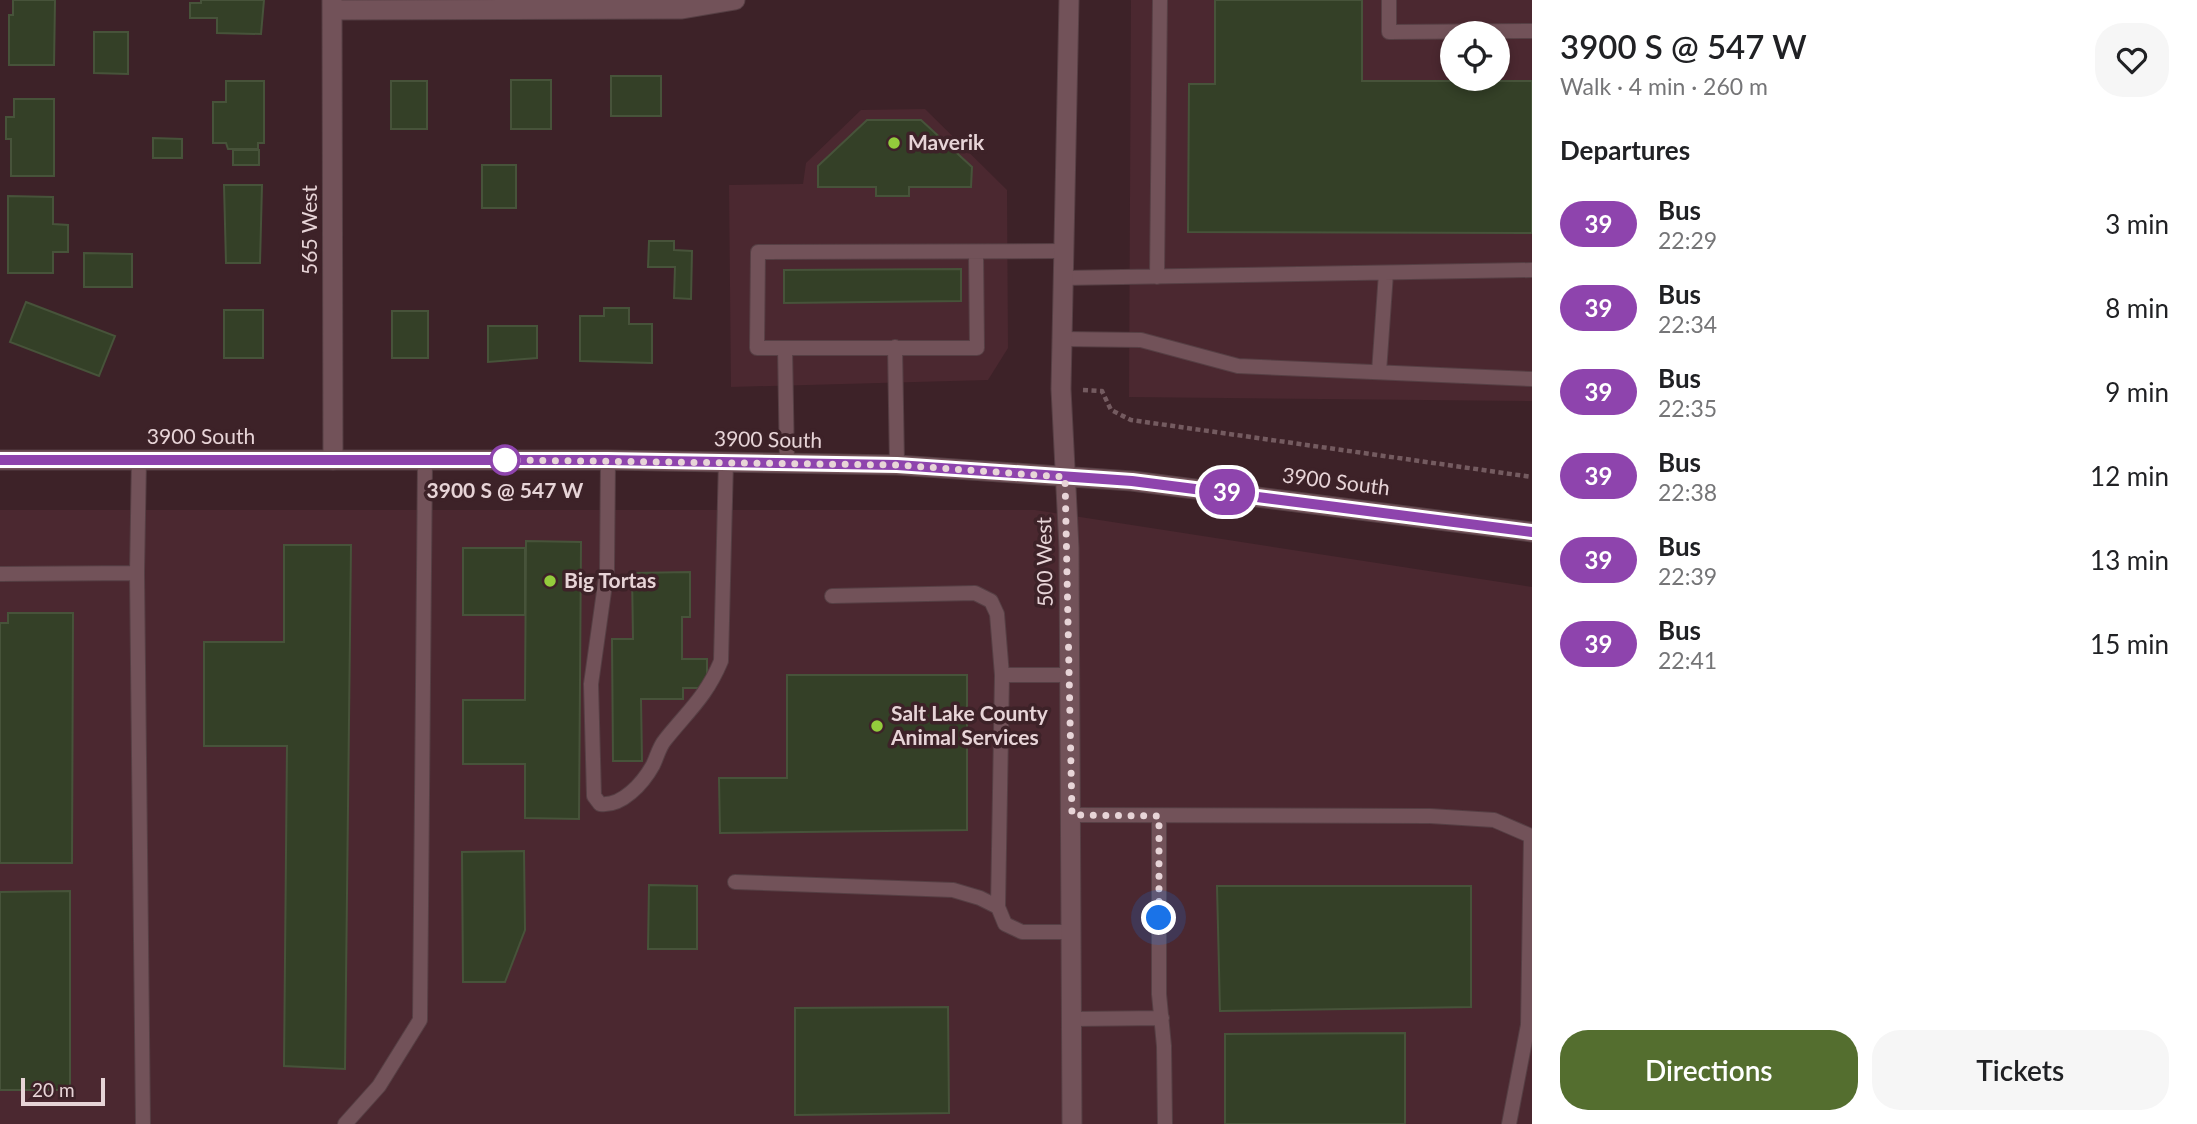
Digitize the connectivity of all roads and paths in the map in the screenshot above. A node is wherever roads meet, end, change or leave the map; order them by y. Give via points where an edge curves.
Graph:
1 (732, 0) edge
2 (1069, 0) edge
3 (1160, 0) edge
4 (1389, 0) edge
5 (332, 5) edge
6 (1532, 31) edge
7 (976, 251) junction
8 (1062, 251) junction
9 (1532, 270) edge
10 (1386, 273) junction
11 (1157, 277) junction
12 (1062, 278) junction
13 (1062, 339) junction
14 (895, 347) junction
15 (785, 348) junction
16 (1379, 372) junction
17 (1532, 379) edge
18 (1097, 391) dead end
19 (139, 459) junction
20 (0, 460) edge
21 (333, 460) junction
22 (425, 460) junction
23 (608, 460) junction
24 (726, 461) junction
25 (787, 463) junction
26 (897, 465) junction
27 (1065, 477) junction
28 (1532, 477) edge
29 (1532, 532) edge
30 (137, 573) junction
31 (0, 574) edge
32 (832, 596) dead end
33 (1002, 675) junction
34 (1070, 675) junction
35 (1072, 815) junction
36 (1159, 816) junction
37 (1531, 836) edge
38 (735, 882) dead end
39 (998, 907) junction
40 (1072, 932) junction
41 (1162, 1018) junction
42 (1072, 1019) junction
43 (143, 1124) edge
44 (345, 1124) edge
45 (1072, 1124) edge
46 (1165, 1124) edge
47 (1509, 1124) edge

1 - 5 main road via 671,9
2 - 8 main road, 500 West
3 - 11 lane
4 - 6 lane via 1389,32
5 - 21 main road, 565 West
7 - 8 lane
7 - 14 lane via 977,348
7 - 15 lane via 758,253 757,348
8 - 12 main road, 500 West
9 - 10 lane
10 - 11 lane
10 - 16 lane
11 - 12 lane
12 - 13 main road, 500 West
13 - 16 lane via 1141,340 1238,366
13 - 27 main road, 500 West
14 - 15 lane
14 - 26 lane
15 - 25 lane
16 - 17 lane
18 - 28 path via 1102,391 1111,410 1131,420
19 - 20 main road, 3900 South
19 - 21 main road, 3900 South
19 - 30 lane
21 - 22 main road, 3900 South
22 - 23 main road, 3900 South
22 - 44 lane via 420,1020 379,1086
23 - 24 main road, 3900 South
23 - 24 lane via 607,570 591,684 594,796 600,804 612,806 652,767 663,742 709,689 721,661
24 - 25 main road, 3900 South
25 - 26 main road, 3900 South
26 - 27 main road, 3900 South
27 - 29 main road, 3900 South via 1280,498
27 - 34 main road, 500 West
30 - 31 lane
30 - 43 lane
32 - 33 lane via 975,593 990,601 997,614
33 - 34 lane
33 - 39 lane
34 - 35 main road, 500 West
35 - 36 lane
35 - 40 main road, 500 West
36 - 37 lane via 1430,816 1494,820
36 - 41 lane
37 - 47 lane via 1528,1025
38 - 39 lane via 934,888 980,898
39 - 40 lane via 1006,924 1022,932
40 - 42 main road, 500 West
41 - 42 lane
41 - 46 lane
42 - 45 main road, 500 West

